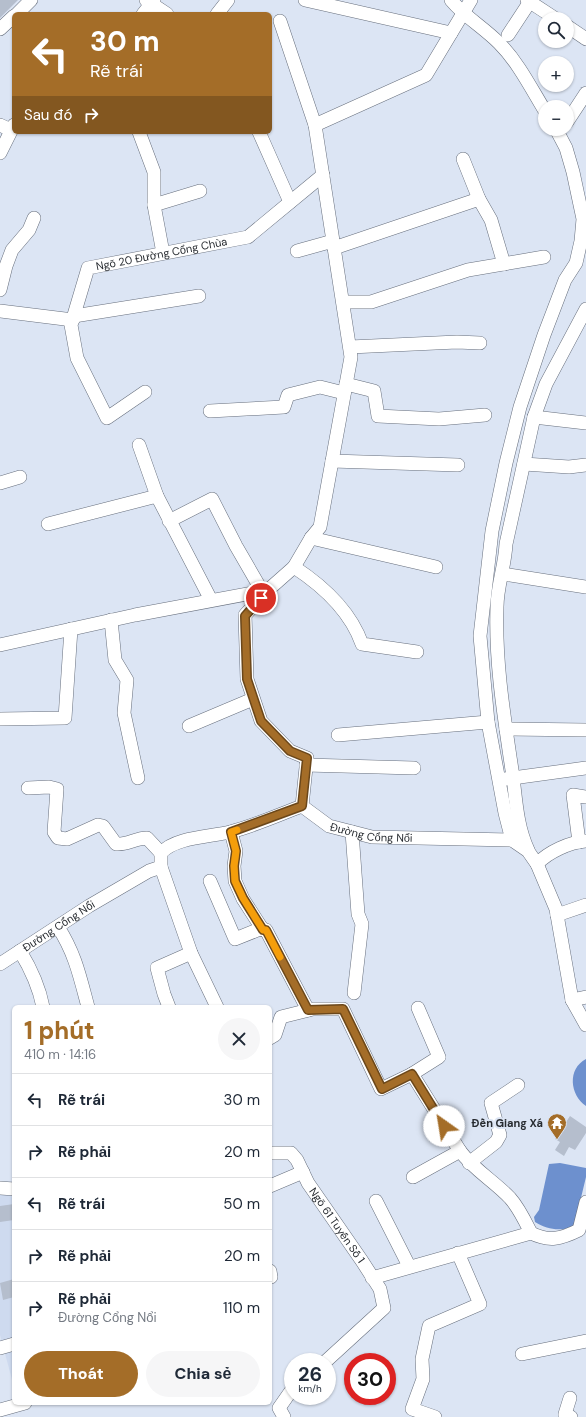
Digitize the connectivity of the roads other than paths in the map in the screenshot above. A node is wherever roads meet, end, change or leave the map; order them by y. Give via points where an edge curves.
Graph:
1 (30, 0) edge
2 (228, 0) edge
3 (305, 0) edge
4 (451, 0) edge
5 (471, 0) edge
6 (529, 0) edge
7 (150, 1) edge
8 (19, 12) edge
9 (143, 12) edge
10 (164, 12) edge
11 (219, 12) edge
12 (546, 12) edge
13 (462, 13) junction
14 (12, 18) edge
15 (280, 21) dead end
16 (0, 29) edge
17 (574, 31) edge
18 (451, 33) junction
19 (508, 35) dead end
20 (586, 39) edge
21 (586, 93) edge
22 (538, 100) edge
23 (574, 111) edge
24 (315, 125) junction
25 (8, 127) edge
26 (140, 134) edge
27 (260, 134) edge
28 (561, 136) edge
29 (0, 153) edge
30 (463, 160) dead end
31 (323, 176) junction
32 (582, 188) edge
33 (200, 191) dead end
34 (479, 200) junction
35 (290, 202) junction
36 (154, 205) junction
37 (34, 218) dead end
38 (334, 244) junction
39 (297, 251) dead end
40 (163, 253) junction
41 (544, 257) dead end
42 (504, 264) junction
43 (0, 290) edge
44 (199, 296) dead end
45 (343, 302) junction
46 (586, 309) edge
47 (0, 311) edge
48 (73, 318) junction
49 (480, 343) dead end
50 (350, 347) junction
51 (345, 389) junction
52 (145, 392) dead end
53 (210, 411) dead end
54 (485, 415) dead end
55 (534, 417) junction
56 (586, 423) edge
57 (139, 445) dead end
58 (332, 461) junction
59 (524, 464) junction
60 (458, 465) dead end
61 (586, 465) edge
62 (20, 477) dead end
63 (0, 483) edge
64 (157, 496) junction
65 (169, 521) junction
66 (48, 524) dead end
67 (311, 538) junction
68 (294, 567) junction
69 (436, 567) dead end
70 (503, 574) junction
71 (586, 587) edge
72 (265, 590) junction
73 (210, 600) junction
74 (111, 620) junction
75 (71, 629) junction
76 (0, 644) edge
77 (417, 652) dead end
78 (253, 698) junction
79 (0, 719) edge
80 (488, 722) junction
81 (189, 726) dead end
82 (506, 730) junction
83 (586, 730) edge
84 (338, 735) dead end
85 (306, 765) junction
86 (414, 768) dead end
87 (586, 768) edge
88 (138, 778) dead end
89 (513, 778) junction
90 (500, 780) junction
91 (28, 788) dead end
92 (586, 797) edge
93 (302, 806) junction
94 (231, 832) junction
95 (352, 832) junction
96 (512, 840) junction
97 (583, 841) edge
98 (528, 852) junction
99 (161, 853) junction
100 (537, 864) junction
101 (161, 867) junction
102 (210, 881) dead end
103 (586, 905) edge
104 (557, 914) junction
105 (58, 926) junction
106 (263, 930) junction
107 (20, 951) junction
108 (191, 953) junction
109 (0, 964) edge
110 (354, 993) dead end
111 (586, 997) edge
112 (572, 1000) junction
113 (42, 1005) edge
114 (87, 1005) edge
115 (168, 1005) edge
116 (216, 1005) edge
117 (418, 1008) dead end
118 (308, 1010) junction
119 (586, 1025) edge
120 (272, 1037) edge
121 (412, 1074) junction
122 (518, 1085) dead end
123 (460, 1151) junction
124 (272, 1153) edge
125 (469, 1163) junction
126 (303, 1172) junction
127 (413, 1177) dead end
128 (272, 1185) edge
129 (0, 1188) edge
130 (12, 1189) edge
131 (376, 1201) dead end
132 (586, 1202) edge
133 (582, 1232) edge
134 (531, 1233) junction
135 (458, 1253) junction
136 (409, 1266) junction
137 (372, 1278) junction
138 (586, 1341) edge
139 (12, 1345) edge
140 (0, 1348) edge
141 (335, 1353) edge
142 (522, 1354) dead end
143 (570, 1398) dead end
144 (284, 1401) edge
145 (18, 1405) edge
146 (0, 1410) edge
147 (284, 1417) edge
148 (435, 1417) edge
149 (571, 1417) edge

1 - 8 street
2 - 11 street
3 - 18 street
4 - 13 street
5 - 13 street
6 - 12 street
6 - 19 street
7 - 9 street
7 - 10 street
13 - 18 street
13 - 22 street via 500,44 517,65
14 - 16 street
15 - 24 street
17 - 20 street
18 - 24 street via 426,75
21 - 23 street
24 - 31 street
25 - 29 street
26 - 36 street via 154,172
27 - 35 street
28 - 32 street via 573,172
30 - 34 street
31 - 35 street, Ngõ 20 Đường Cổng Chùa
31 - 38 street
32 - 80 street via 583,219 576,263 563,287 520,407 492,530 480,636
33 - 36 street
34 - 38 street
34 - 42 street via 491,220
35 - 40 street, Ngõ 20 Đường Cổng Chùa via 248,237
36 - 40 street
37 - 43 street via 29,230 12,250
38 - 39 street
38 - 45 street
40 - 48 street, Ngõ 20 Đường Cổng Chùa via 88,268
41 - 42 street
42 - 45 street via 468,270 371,302
44 - 48 street
45 - 50 street
46 - 55 street via 546,384
47 - 48 street
48 - 52 street, Ngõ 20 Đường Cổng Chùa via 71,325 78,358 107,418
49 - 50 street
50 - 51 street via 351,357
51 - 53 street via 320,386 288,395 284,407
51 - 54 street via 374,391 378,416 439,419
51 - 58 street
55 - 56 street
55 - 59 street
57 - 64 street
58 - 60 street
58 - 67 street via 320,527
59 - 61 street
59 - 70 street via 506,544
62 - 63 street
64 - 65 street
64 - 66 street
65 - 72 street via 212,499 236,546
65 - 73 street
67 - 68 street
67 - 69 street
68 - 72 street
68 - 77 street via 315,581 343,609 356,628 362,644
70 - 71 street
70 - 82 street via 497,606 498,668
72 - 73 street
72 - 78 street via 245,616 247,679
73 - 74 street
74 - 75 street
74 - 88 street via 115,660 127,680 124,713
75 - 76 street
75 - 79 street via 65,718
78 - 81 street
78 - 85 street via 261,721 290,751 307,758
80 - 84 street
80 - 90 street
82 - 83 street
82 - 89 street
85 - 86 street
85 - 93 street
87 - 89 street
89 - 90 street
89 - 98 street via 520,833
90 - 96 street
91 - 99 street via 57,789 54,832 58,838 67,839 103,826 116,844 147,838
92 - 97 street via 573,795
93 - 94 street
93 - 95 street, Đường Cổng Nổi via 328,826
94 - 99 street via 171,845
94 - 106 street via 236,851 235,881
95 - 96 street, Đường Cổng Nổi via 372,837
95 - 110 street via 358,914 362,924
96 - 98 street
97 - 100 street via 544,856
98 - 100 street
99 - 101 street
100 - 104 street
101 - 105 street, Đường Cổng Nổi via 149,871
101 - 108 street
102 - 106 street via 235,939
103 - 104 street
104 - 112 street
105 - 107 street, Đường Cổng Nổi
105 - 114 street via 76,961
106 - 118 street via 266,930
107 - 109 street, Đường Cổng Nổi
107 - 113 street via 34,978
108 - 115 street via 157,968
108 - 116 street
111 - 112 street
112 - 119 street
117 - 121 street via 439,1058
118 - 120 street via 281,1017
118 - 121 street via 343,1009 382,1089
121 - 123 street
122 - 125 street via 491,1103 500,1135 496,1142
123 - 125 street
123 - 127 street
124 - 126 street, Ngõ 61 Tuyến Số 1 via 291,1153
125 - 134 street via 511,1199
126 - 128 street
126 - 137 street, Ngõ 61 Tuyến Số 1
129 - 130 street
131 - 136 street
132 - 133 street
133 - 134 street via 543,1239
134 - 135 street
135 - 136 street
135 - 148 street via 480,1304 429,1326 422,1359 423,1378 412,1409
136 - 137 street
137 - 141 street, Ngõ 61 Tuyến Số 1 via 380,1289 384,1308
138 - 142 street
139 - 140 street
143 - 149 street via 565,1414
144 - 147 street via 279,1408
145 - 146 street

